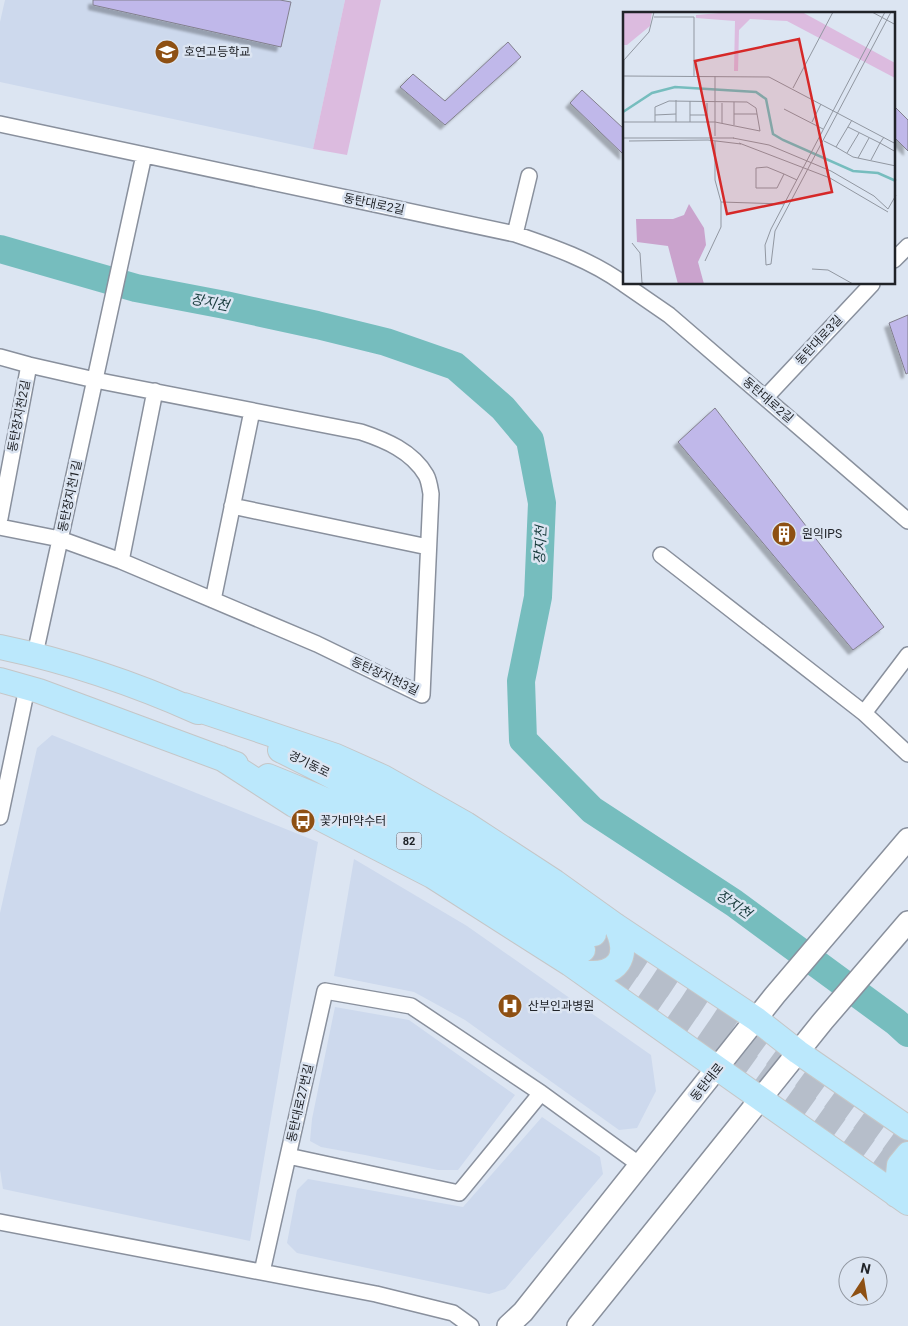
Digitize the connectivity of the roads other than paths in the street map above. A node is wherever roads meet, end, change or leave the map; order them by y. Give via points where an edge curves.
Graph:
1 (0, 124) edge
2 (144, 155) junction
3 (529, 176) dead end
4 (515, 234) junction
5 (908, 246) edge
6 (896, 258) edge
7 (623, 283) edge
8 (625, 285) edge
9 (871, 285) edge
10 (0, 357) edge
11 (29, 365) junction
12 (95, 380) junction
13 (154, 391) junction
14 (766, 397) junction
15 (252, 410) junction
16 (5, 465) edge
17 (232, 506) junction
18 (0, 518) edge
19 (908, 521) edge
20 (0, 527) edge
21 (60, 539) junction
22 (428, 547) junction
23 (660, 555) dead end
24 (121, 561) junction
25 (213, 600) junction
26 (0, 647) edge
27 (35, 654) junction
28 (908, 656) edge
29 (0, 680) edge
30 (27, 688) junction
31 (864, 713) junction
32 (908, 754) edge
33 (0, 817) edge
34 (908, 839) edge
35 (908, 922) edge
36 (594, 945) junction
37 (756, 1020) junction
38 (798, 1052) junction
39 (718, 1068) junction
40 (541, 1093) junction
41 (761, 1099) junction
42 (908, 1128) edge
43 (908, 1154) edge
44 (288, 1156) junction
45 (640, 1165) junction
46 (902, 1199) edge
47 (0, 1222) edge
48 (262, 1272) junction
49 (471, 1326) edge
50 (508, 1326) edge
51 (578, 1326) edge

1 - 2 street, 동탄대로2길
2 - 4 street, 동탄대로2길
2 - 12 street, 동탄장지천1길
3 - 4 street
4 - 7 street, 동탄대로2길 via 555,247
5 - 6 street
8 - 14 street, 동탄대로2길 via 669,316
9 - 14 street, 동탄대로3길
10 - 11 street, 동탄장지천2길
11 - 12 street, 동탄장지천2길
11 - 16 street, 동탄장지천2길
12 - 13 street, 동탄장지천3길
12 - 21 street, 동탄장지천1길
13 - 15 street, 동탄장지천3길
13 - 24 street
14 - 19 street, 동탄대로2길
15 - 17 street
15 - 22 street, 동탄장지천3길 via 361,432 387,440 410,456 426,476 431,494
16 - 18 street, 동탄장지천2길
17 - 22 street
17 - 25 street
20 - 21 street
21 - 24 street, 동탄장지천3길
21 - 27 street, 동탄장지천1길
22 - 25 street, 동탄장지천3길 via 422,695 317,644
23 - 31 street
24 - 25 street, 동탄장지천3길
26 - 27 main road
27 - 36 main road via 336,756 383,777 466,824 555,882
28 - 31 street
29 - 30 main road
30 - 33 street
30 - 36 main road via 221,758 294,805 432,876
31 - 32 street
34 - 37 main road, 동탄대로
35 - 38 main road
36 - 37 main road
36 - 39 main road
37 - 38 main road
37 - 39 main road, 동탄대로
38 - 41 main road
38 - 42 main road
39 - 41 main road
39 - 45 main road, 동탄대로
40 - 44 street, 동탄대로27번길 via 459,1193
40 - 44 street, 동탄대로27번길 via 411,1006 325,991
40 - 45 street, 동탄대로27번길
41 - 46 main road
41 - 51 main road
43 - 46 main road via 899,1165
44 - 48 street
45 - 50 main road, 동탄대로 via 523,1312
47 - 48 street
48 - 49 street via 453,1313

